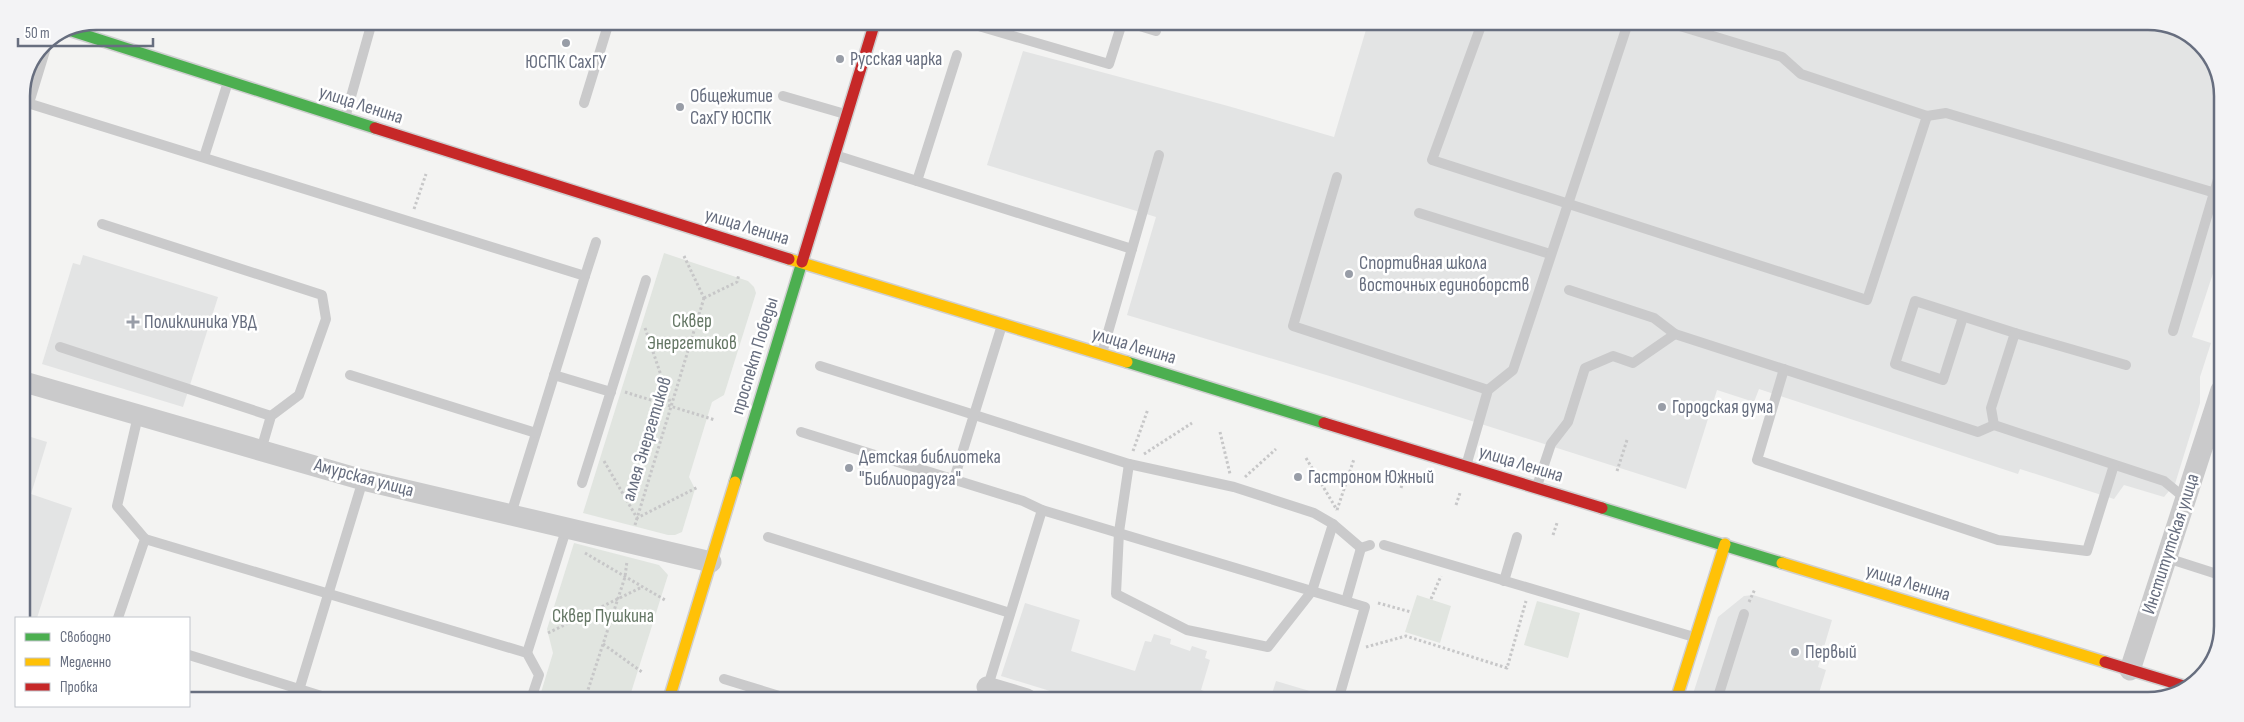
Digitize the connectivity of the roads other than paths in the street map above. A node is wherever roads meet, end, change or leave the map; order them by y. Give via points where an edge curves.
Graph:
1 (370, 30) edge
2 (607, 30) edge
3 (872, 30) edge
4 (993, 30) edge
5 (1120, 30) edge
6 (1153, 30) edge
7 (1479, 30) edge
8 (1626, 30) edge
9 (1693, 30) edge
10 (1156, 31) dead end
11 (81, 32) edge
12 (957, 55) dead end
13 (41, 58) edge
14 (228, 80) junction
15 (31, 87) edge
16 (783, 96) dead end
17 (584, 103) dead end
18 (30, 104) edge
19 (846, 114) junction
20 (1927, 116) junction
21 (345, 119) junction
22 (1159, 154) dead end
23 (833, 155) junction
24 (204, 157) junction
25 (1338, 177) dead end
26 (917, 181) junction
27 (2214, 193) edge
28 (1567, 205) junction
29 (2214, 206) edge
30 (1419, 214) dead end
31 (102, 224) dead end
32 (596, 242) dead end
33 (1132, 249) junction
34 (1550, 254) junction
35 (802, 262) junction
36 (585, 276) junction
37 (646, 280) dead end
38 (1569, 290) dead end
39 (1964, 317) junction
40 (1002, 324) junction
41 (2173, 331) dead end
42 (2014, 333) junction
43 (1676, 334) junction
44 (60, 347) dead end
45 (1102, 355) junction
46 (2126, 365) dead end
47 (820, 366) dead end
48 (1784, 369) junction
49 (350, 375) dead end
50 (554, 375) junction
51 (30, 383) edge
52 (1488, 390) junction
53 (611, 392) junction
54 (2214, 412) edge
55 (975, 414) junction
56 (138, 416) junction
57 (271, 416) junction
58 (1994, 425) junction
59 (801, 432) dead end
60 (536, 433) junction
61 (262, 450) junction
62 (1129, 464) junction
63 (2114, 464) junction
64 (1466, 466) junction
65 (954, 479) junction
66 (363, 480) junction
67 (582, 483) dead end
68 (1536, 487) junction
69 (2186, 499) junction
70 (1042, 510) junction
71 (511, 514) junction
72 (1333, 524) junction
73 (1120, 532) junction
74 (565, 534) junction
75 (768, 537) dead end
76 (1517, 537) dead end
77 (145, 539) junction
78 (1725, 544) junction
79 (1384, 545) dead end
80 (2167, 558) junction
81 (711, 562) junction
82 (2214, 573) edge
83 (1504, 580) junction
84 (1312, 591) junction
85 (328, 594) junction
86 (1346, 601) junction
87 (1010, 612) junction
88 (1744, 614) dead end
89 (118, 617) edge
90 (1696, 637) junction
91 (527, 653) junction
92 (190, 655) edge
93 (2130, 670) junction
94 (724, 679) dead end
95 (2177, 685) edge
96 (299, 690) junction
97 (306, 692) edge
98 (533, 692) edge
99 (671, 692) edge
100 (766, 692) edge
101 (986, 692) edge
102 (1340, 692) edge
103 (1679, 692) edge
104 (1720, 692) edge

1 - 21 lane
2 - 17 lane
3 - 19 main road, проспект Победы
4 - 5 lane via 1109,64
6 - 10 lane
7 - 28 lane via 1432,160
8 - 28 lane
9 - 20 lane via 1782,57 1800,74
11 - 14 main road, улица Ленина
12 - 26 lane
13 - 15 lane
14 - 21 main road, улица Ленина
14 - 24 lane
16 - 19 lane
18 - 24 lane
19 - 23 main road, проспект Победы
20 - 27 lane via 1946,113
20 - 28 lane via 1867,300
21 - 35 main road, улица Ленина
22 - 33 lane
23 - 26 lane
23 - 35 main road, проспект Победы
24 - 36 lane
25 - 52 lane via 1293,326
26 - 33 lane
28 - 34 lane
29 - 41 lane
30 - 34 lane
31 - 57 lane via 322,295 326,320 299,395
32 - 36 lane
33 - 45 lane
34 - 52 lane via 1513,370
35 - 40 main road, улица Ленина
35 - 81 main road, проспект Победы
36 - 50 lane
37 - 53 lane
38 - 43 lane via 1654,318
39 - 39 lane via 1915,301 1895,364 1943,380
39 - 42 lane
40 - 45 main road, улица Ленина
40 - 55 lane
42 - 46 lane
42 - 58 lane via 1991,408
43 - 48 lane
43 - 68 lane via 1633,363 1613,356 1585,368 1568,422 1551,444
44 - 57 lane
45 - 64 main road, улица Ленина
47 - 55 lane
48 - 58 lane via 1978,432
48 - 63 lane via 1757,460 1998,540 2087,551
49 - 60 lane
50 - 53 lane
50 - 60 lane
51 - 56 street, Амурская улица
52 - 64 lane
53 - 67 lane
54 - 69 street, Институтская улица
55 - 62 lane
55 - 65 lane
56 - 61 street, Амурская улица
56 - 77 lane via 117,506
57 - 61 lane
58 - 63 lane
59 - 65 lane
60 - 71 lane
61 - 66 street, Амурская улица
62 - 72 lane via 1234,487 1314,512
62 - 73 lane
63 - 69 lane via 2164,481
64 - 68 main road, улица Ленина
65 - 70 lane
66 - 71 street, Амурская улица
66 - 85 lane
68 - 78 main road, улица Ленина
69 - 80 street, Институтская улица
70 - 73 lane
70 - 87 lane
71 - 74 street, Амурская улица
72 - 84 lane
72 - 86 lane via 1365,547
73 - 84 lane
73 - 84 lane via 1116,594 1187,630 1268,647
74 - 81 street, Амурская улица
74 - 91 lane
75 - 87 lane
76 - 83 lane
77 - 85 lane
77 - 89 lane
78 - 90 main road
78 - 93 main road, улица Ленина
79 - 83 lane
80 - 82 lane
80 - 93 street, Институтская улица
81 - 99 main road, проспект Победы
83 - 90 lane
84 - 86 lane
85 - 91 lane
85 - 96 lane
86 - 102 lane via 1365,607
87 - 101 lane
88 - 104 lane
90 - 103 main road
91 - 98 lane via 539,675
92 - 96 lane
93 - 95 main road, улица Ленина
94 - 100 lane
96 - 97 lane

